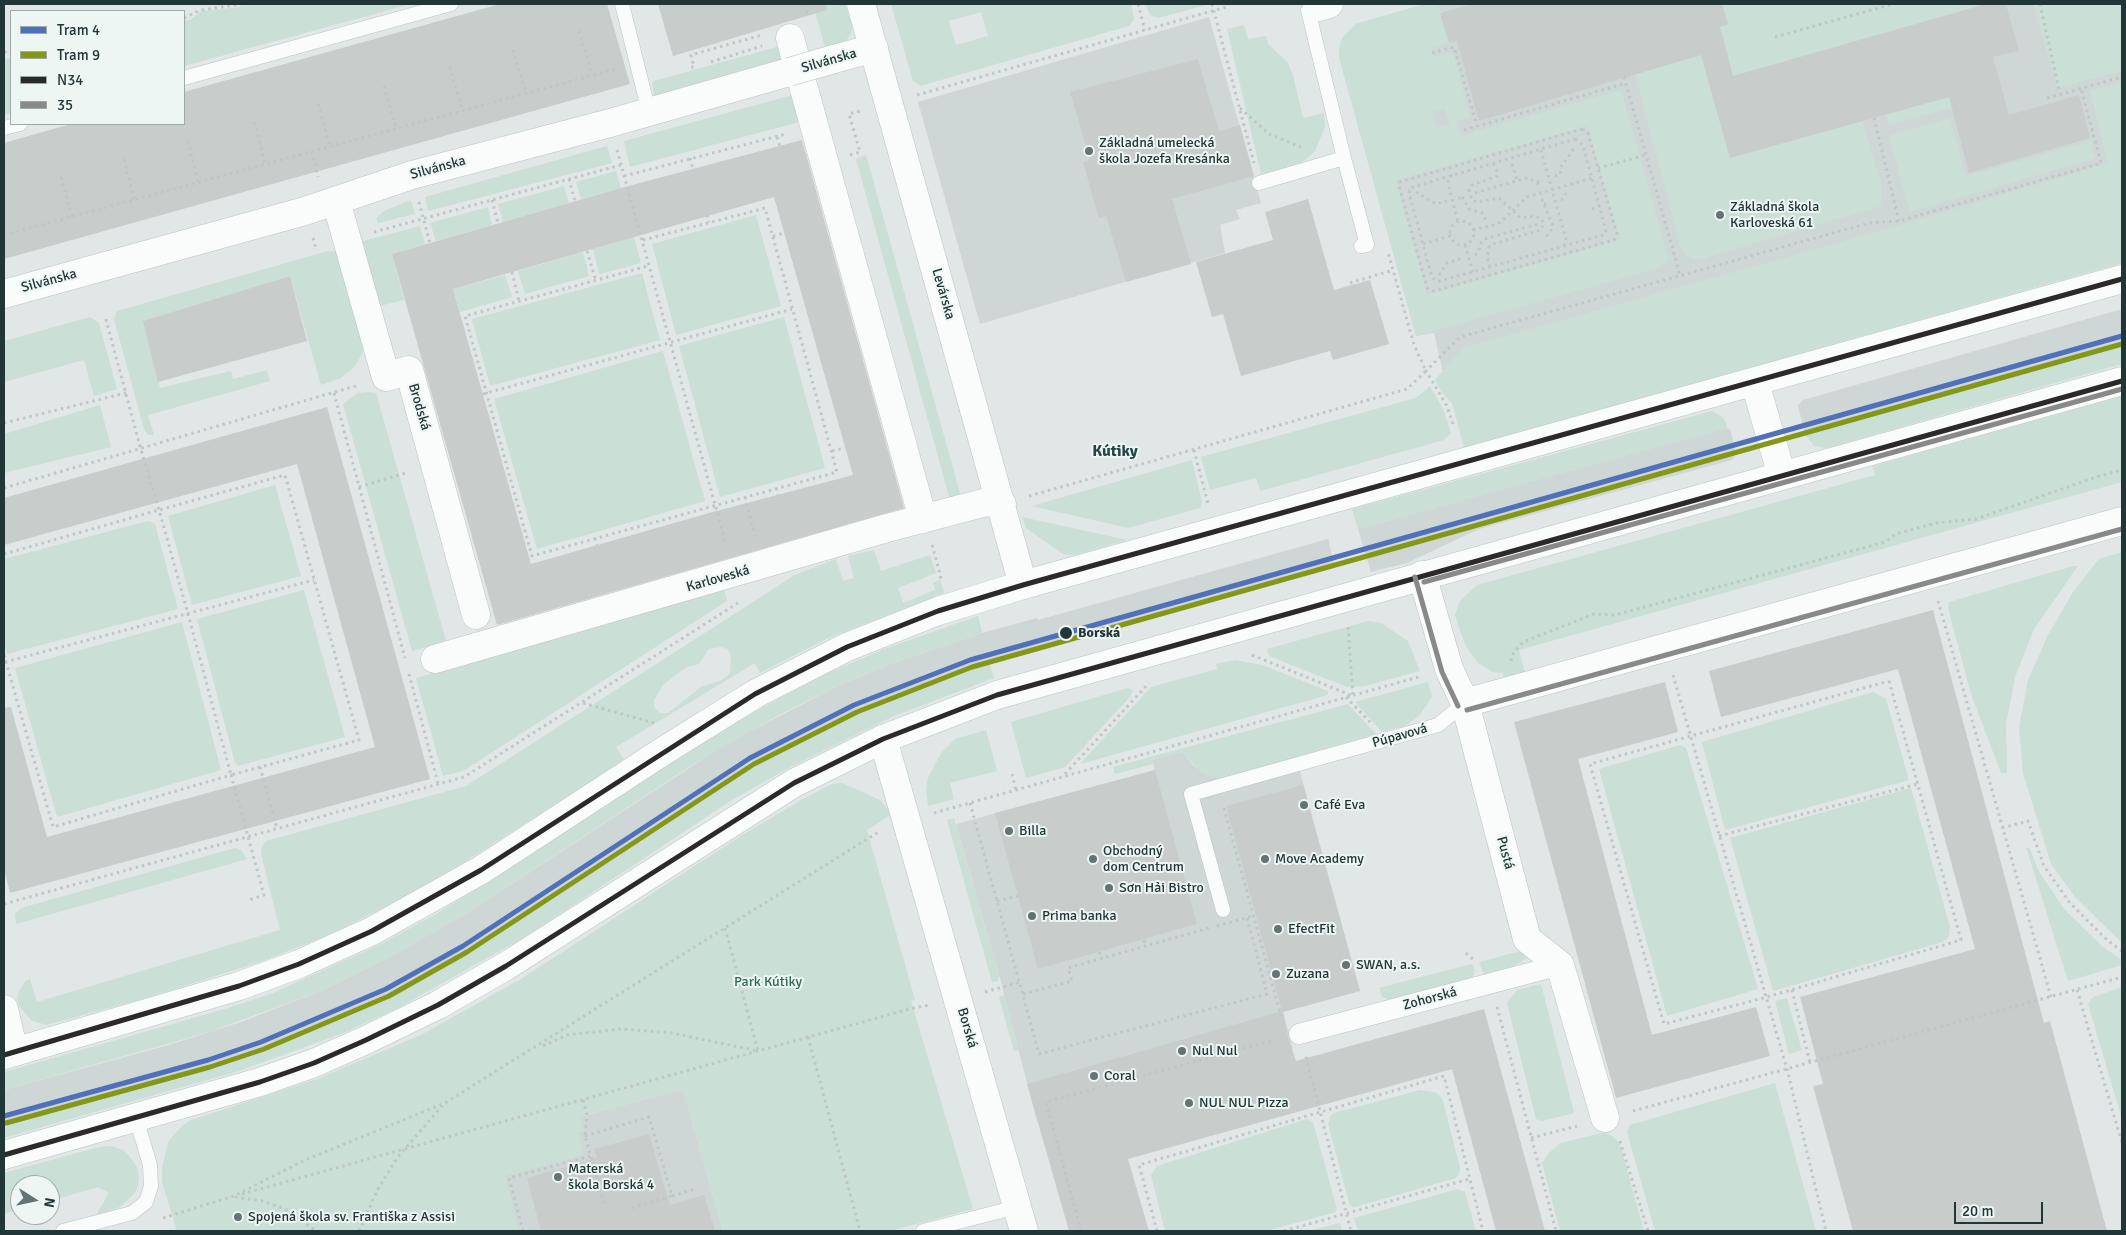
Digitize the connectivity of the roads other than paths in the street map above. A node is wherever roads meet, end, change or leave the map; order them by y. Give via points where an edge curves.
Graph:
1 (451, 4) edge
2 (622, 4) edge
3 (861, 4) edge
4 (1324, 5) edge
5 (790, 38) road end
6 (874, 48) junction
7 (185, 78) edge
8 (649, 112) junction
9 (1344, 158) junction
10 (1259, 183) road end
11 (336, 201) junction
12 (1361, 246) dead end
13 (2122, 280) edge
14 (4, 294) edge
15 (2122, 381) edge
16 (1755, 383) junction
17 (1782, 476) junction
18 (1002, 504) junction
19 (923, 519) junction
20 (2122, 521) edge
21 (1422, 575) junction
22 (1023, 585) junction
23 (476, 615) dead end
24 (435, 659) dead end
25 (1465, 703) junction
26 (883, 739) junction
27 (1224, 910) dead end
28 (1560, 965) junction
29 (4, 1009) edge
30 (1299, 1034) road end
31 (9, 1054) edge
32 (136, 1118) junction
33 (1605, 1118) road end
34 (4, 1155) edge
35 (1020, 1219) edge
36 (63, 1231) edge
37 (923, 1231) edge

1 - 7 lane
2 - 8 lane
3 - 6 street, Levárska
4 - 9 lane via 1308,10
5 - 19 street
6 - 8 street, Silvánska, bridge
6 - 18 street, Levárska
8 - 11 street, Silvánska via 412,175
9 - 10 lane
9 - 12 lane via 1367,245
11 - 14 street, Silvánska
11 - 23 street, Brodská via 386,377 409,370
13 - 16 street
15 - 17 street
16 - 17 street
16 - 22 street
17 - 21 street
18 - 19 street, Karloveská via 987,502
18 - 22 street, Levárska
19 - 24 street, Karloveská
20 - 25 street, Púpavová
21 - 25 street, Pustá via 1449,669
21 - 26 street via 997,695
22 - 31 street via 938,611 847,647 755,694 481,870 372,931 240,986
25 - 27 lane, Púpavová via 1438,725 1191,794
25 - 28 street, Pustá via 1527,939
26 - 32 street via 794,783 506,966 438,1005 314,1063
26 - 35 street, Borská
28 - 30 street, Zohorská
28 - 33 street
29 - 31 street
32 - 34 street
32 - 36 lane via 150,1165 152,1186 146,1202 132,1213
35 - 37 lane

